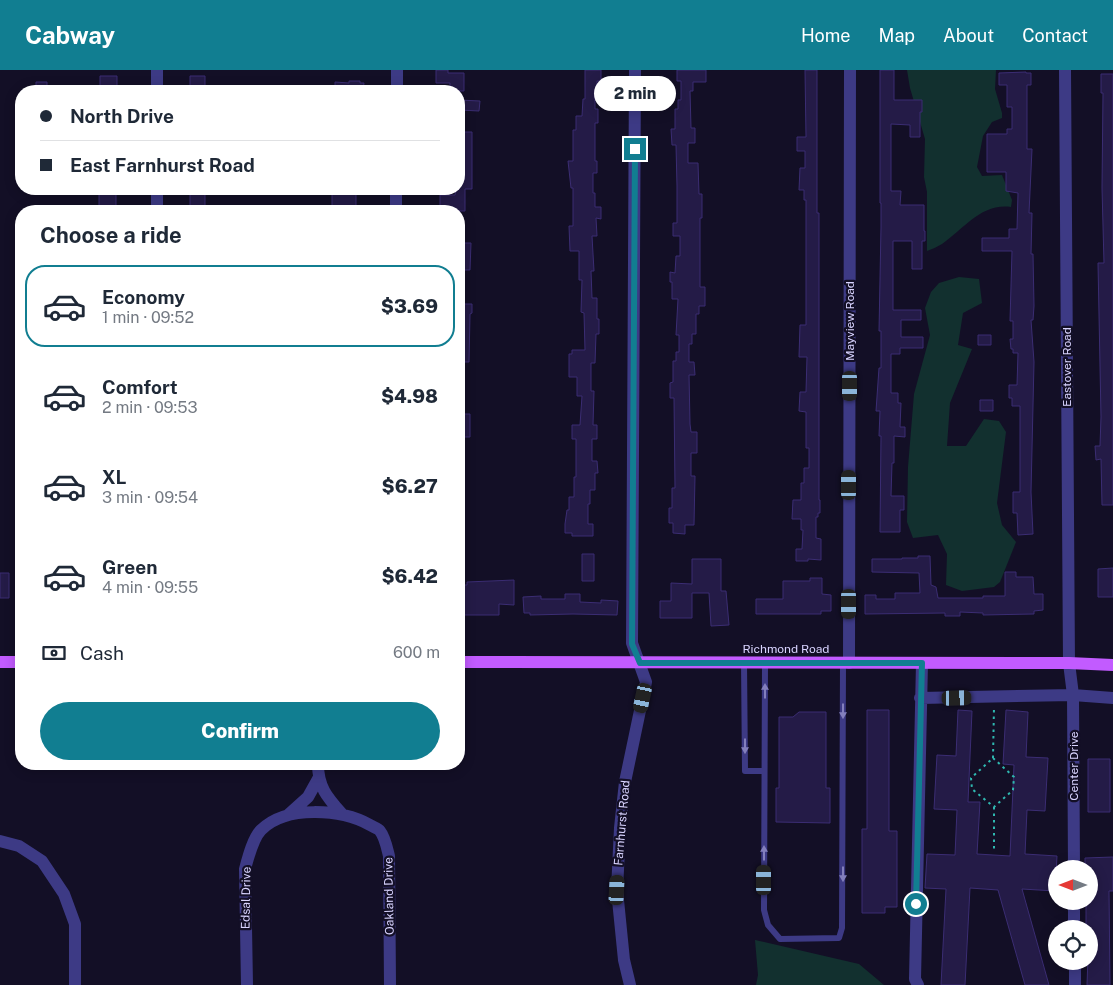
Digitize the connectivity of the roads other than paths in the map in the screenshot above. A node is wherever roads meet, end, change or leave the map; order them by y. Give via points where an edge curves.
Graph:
1 (157, 70) edge
2 (397, 70) edge
3 (635, 70) edge
4 (850, 70) edge
5 (1065, 70) edge
6 (157, 85) edge
7 (397, 85) edge
8 (0, 662) edge
9 (15, 662) edge
10 (465, 662) edge
11 (744, 662) junction
12 (640, 663) junction
13 (765, 663) junction
14 (846, 663) junction
15 (922, 663) junction
16 (1069, 663) junction
17 (1113, 664) edge
18 (1073, 695) junction
19 (920, 698) junction
20 (1113, 698) edge
21 (318, 770) edge
22 (764, 771) junction
23 (318, 779) junction
24 (302, 813) joint
25 (342, 814) junction
26 (287, 816) junction
27 (1, 841) edge
28 (1074, 860) edge
29 (1075, 970) edge
30 (75, 985) edge
31 (247, 985) edge
32 (390, 985) edge
33 (630, 985) edge
34 (918, 985) edge
35 (1075, 985) edge

1 - 6 street
2 - 7 street
3 - 12 street, Farnhurst Road via 632,644
4 - 14 street, Mayview Road
5 - 16 street, Eastover Road
8 - 9 main road
10 - 12 main road, Richmond Road
11 - 12 main road, Richmond Road
11 - 13 main road, Richmond Road
11 -> 22 lane via 745,771
12 - 33 street, Farnhurst Road via 646,682 625,782 617,890 624,960
13 - 14 main road, Richmond Road
22 -> 13 lane
14 - 15 main road, Richmond Road
14 -> 22 lane via 843,920 839,938 780,940 768,925 764,910
15 - 16 main road, Richmond Road
15 - 19 street
16 - 17 main road, Richmond Road
16 - 18 street, Center Drive
18 - 19 street
18 - 20 street
18 - 28 street, Center Drive
19 - 34 street via 914,980
21 - 23 street
23 - 25 street
23 - 26 street via 308,796
24 - 25 street, Oakland Drive
24 - 26 street, Edsal Drive
25 - 32 street, Oakland Drive via 380,831 385,840 389,856
26 - 31 street, Edsal Drive via 260,831 245,869
27 - 30 street via 19,846 42,861 64,894 75,924
29 - 35 street

